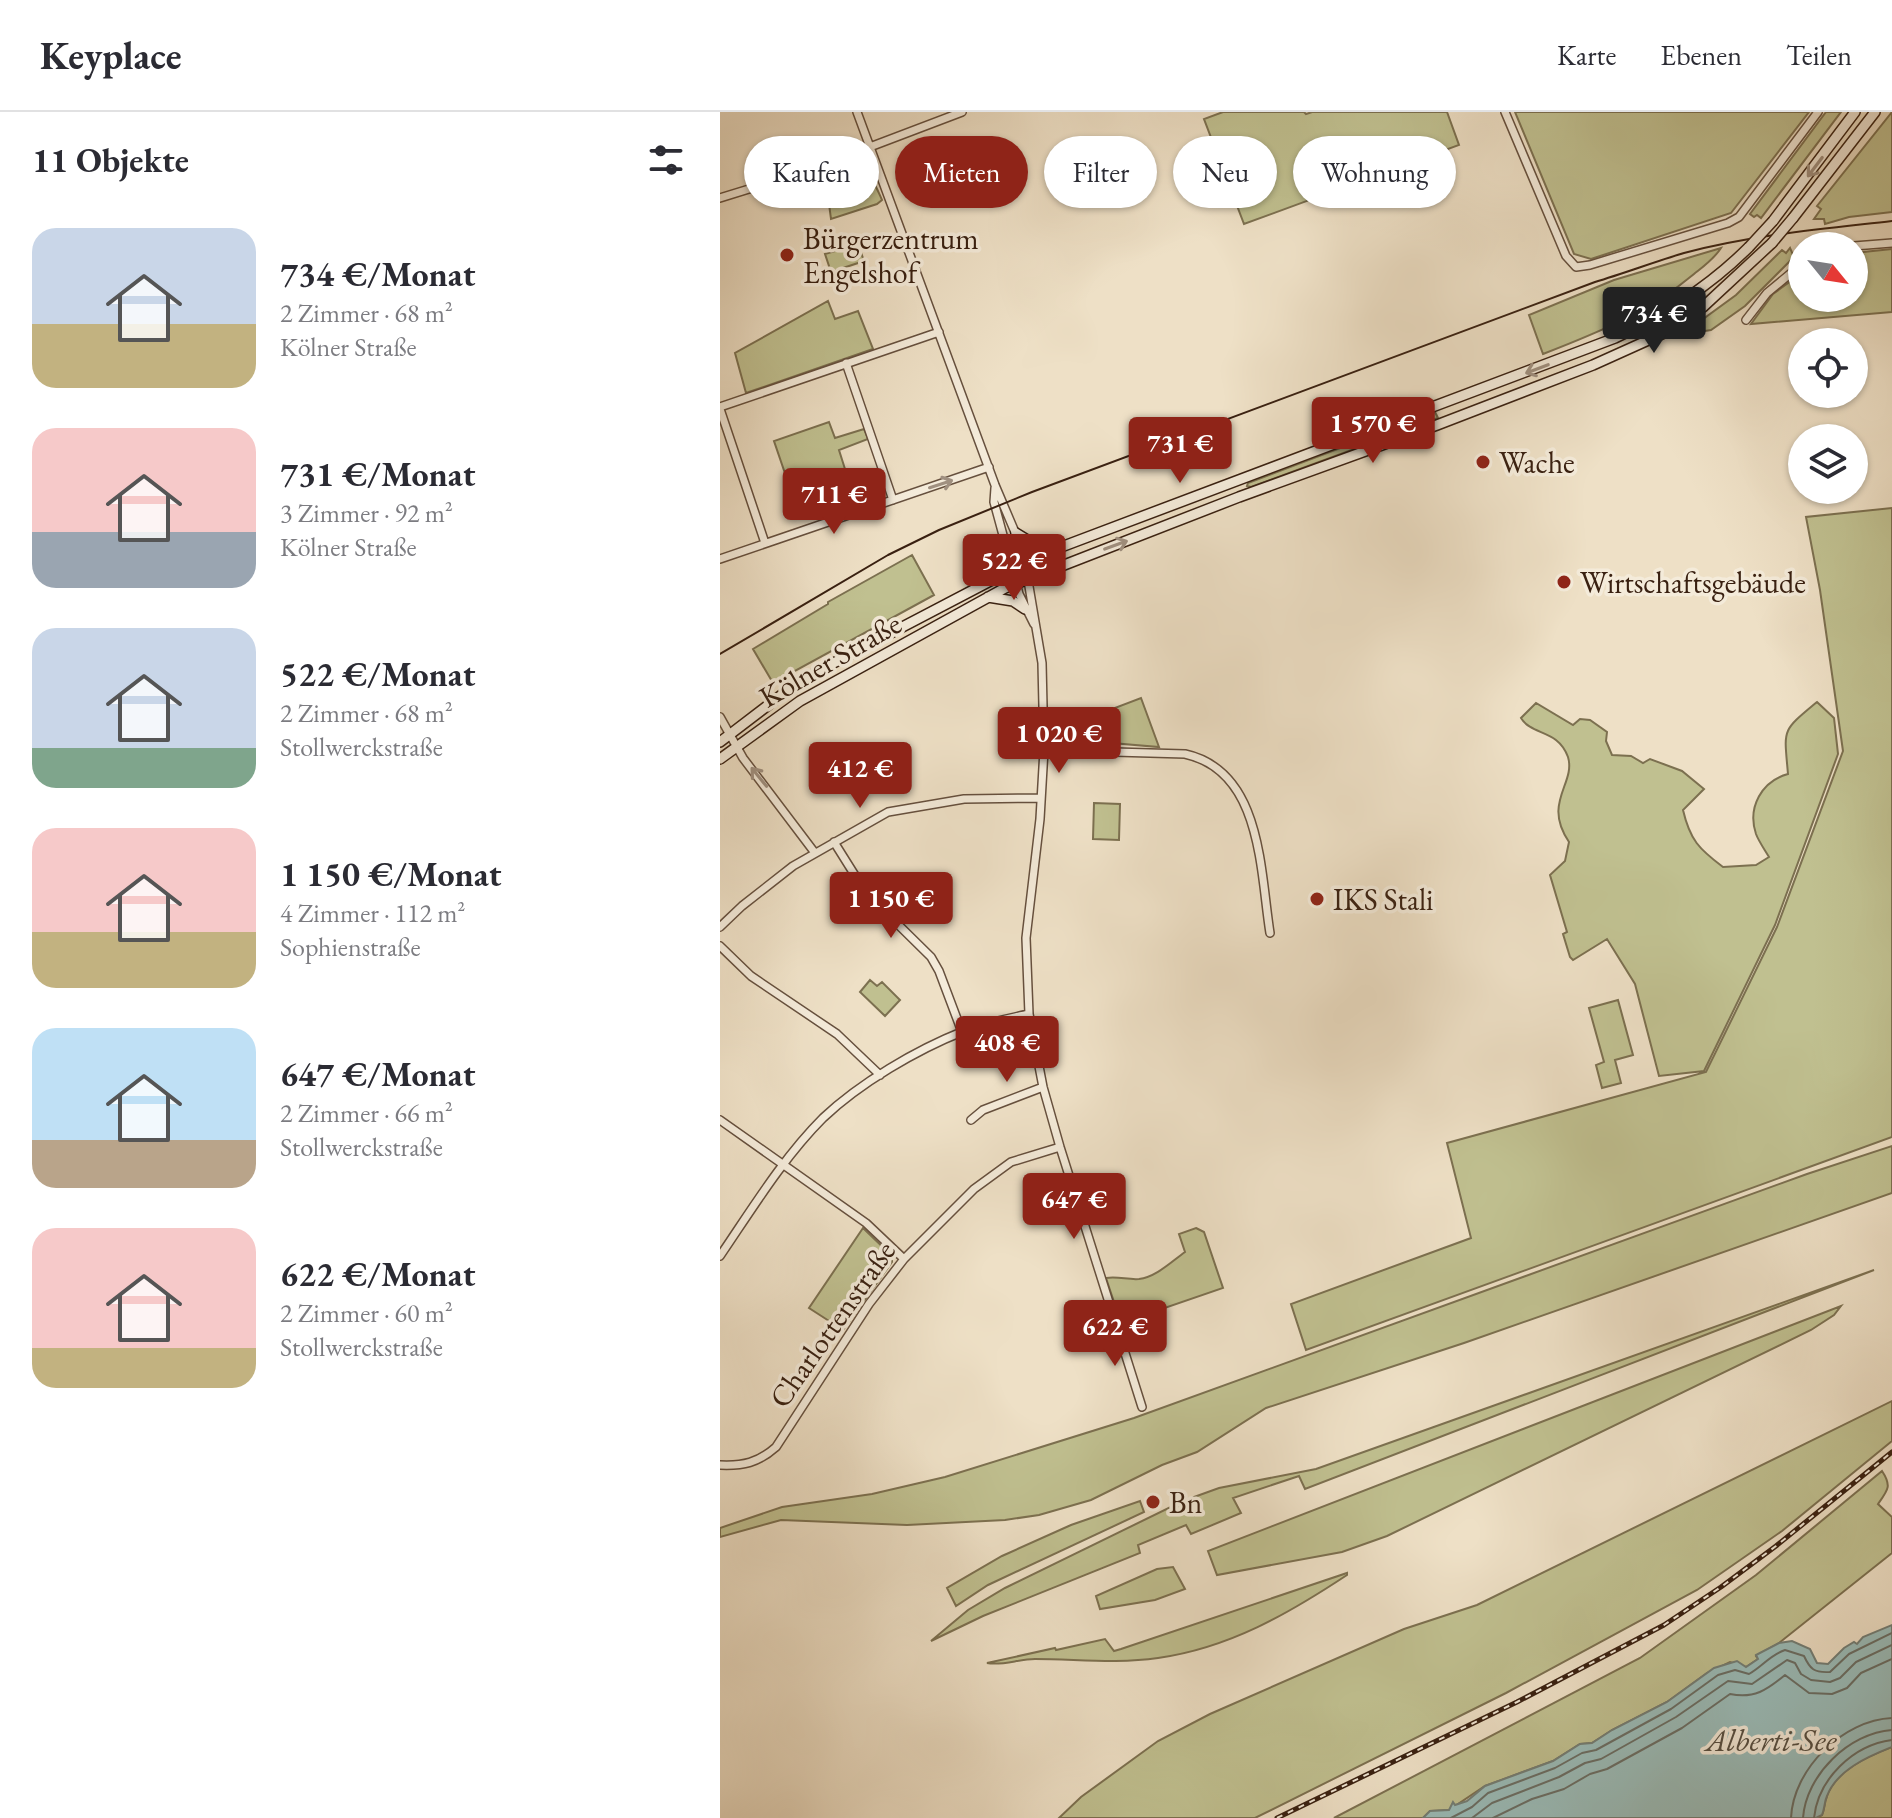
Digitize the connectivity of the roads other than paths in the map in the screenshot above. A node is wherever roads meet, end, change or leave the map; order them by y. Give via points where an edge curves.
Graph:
1 (857, 112) edge
2 (962, 112) edge
3 (1505, 112) edge
4 (1818, 112) edge
5 (1855, 112) edge
6 (1875, 112) edge
7 (867, 136) edge
8 (879, 143) edge
9 (879, 168) edge
10 (744, 191) edge
11 (720, 198) edge
12 (1892, 243) edge
13 (1868, 245) edge
14 (1788, 276) edge
15 (1746, 320) dead end
16 (939, 332) junction
17 (846, 363) junction
18 (720, 408) edge
19 (989, 467) junction
20 (995, 485) junction
21 (1226, 485) junction
22 (893, 500) junction
23 (1232, 500) junction
24 (1016, 533) junction
25 (765, 543) junction
26 (1059, 548) junction
27 (720, 559) edge
28 (1025, 562) junction
29 (1012, 568) junction
30 (1027, 578) junction
31 (1016, 583) junction
32 (988, 597) junction
33 (1025, 609) junction
34 (1036, 629) junction
35 (720, 717) edge
36 (729, 735) junction
37 (720, 742) edge
38 (736, 747) junction
39 (1044, 750) junction
40 (720, 759) edge
41 (1041, 798) junction
42 (834, 842) junction
43 (815, 853) junction
44 (720, 927) edge
45 (1270, 933) dead end
46 (720, 946) edge
47 (1029, 1014) junction
48 (962, 1032) junction
49 (880, 1075) junction
50 (1043, 1087) junction
51 (720, 1120) edge
52 (971, 1120) dead end
53 (1060, 1147) junction
54 (784, 1164) junction
55 (720, 1256) edge
56 (904, 1259) junction
57 (1142, 1407) dead end
58 (720, 1465) edge

1 - 7 street
2 - 8 street
3 - 4 street via 1566,256 1576,267 1739,217
5 -> 21 main road, Kölner Straße, bridge via 1749,247 1655,318 1615,338
6 - 23 main road, Kölner Straße, bridge via 1772,243 1703,307 1664,333
9 - 16 street
10 - 11 street
12 - 13 street
14 - 15 street
16 - 17 street
16 - 19 street
17 - 18 street
17 - 22 street
18 - 25 street
19 - 20 street
22 -> 19 street
20 - 24 street
20 - 29 street via 994,502
21 - 23 main road
21 - 26 main road, Kölner Straße
22 - 25 street
30 -> 23 main road, Kölner Straße
24 - 26 main road via 1034,544
24 - 28 street
25 - 27 street
26 - 28 main road, Kölner Straße
28 - 29 main road, Kölner Straße
28 - 30 street
29 - 31 street
29 - 36 main road, Kölner Straße via 824,668
30 - 31 main road, Kölner Straße
30 - 34 street
31 - 32 main road, Kölner Straße
31 - 33 street
32 - 33 main road
32 - 38 main road, Kölner Straße via 800,701
33 - 34 street
34 - 39 street
35 - 36 street
36 - 37 main road, Kölner Straße
36 - 38 street
38 - 40 main road, Kölner Straße
43 -> 38 street
39 - 41 street
39 - 45 street via 1185,754 1223,773 1250,816
41 - 42 street via 964,799 888,812
41 - 47 street via 1026,938
42 - 43 street
42 - 48 street via 866,893 931,957
43 - 44 street
46 - 49 street via 751,976 837,1034
47 - 48 street
47 - 50 street
48 - 49 street
49 - 54 street via 824,1118
50 - 52 street via 983,1110
50 - 53 street
51 - 54 street
53 - 56 street, Charlottenstraße via 1011,1162 974,1189
53 - 57 street
54 - 55 street
54 - 56 street via 866,1223
56 - 58 street, Charlottenstraße via 776,1447 753,1463

